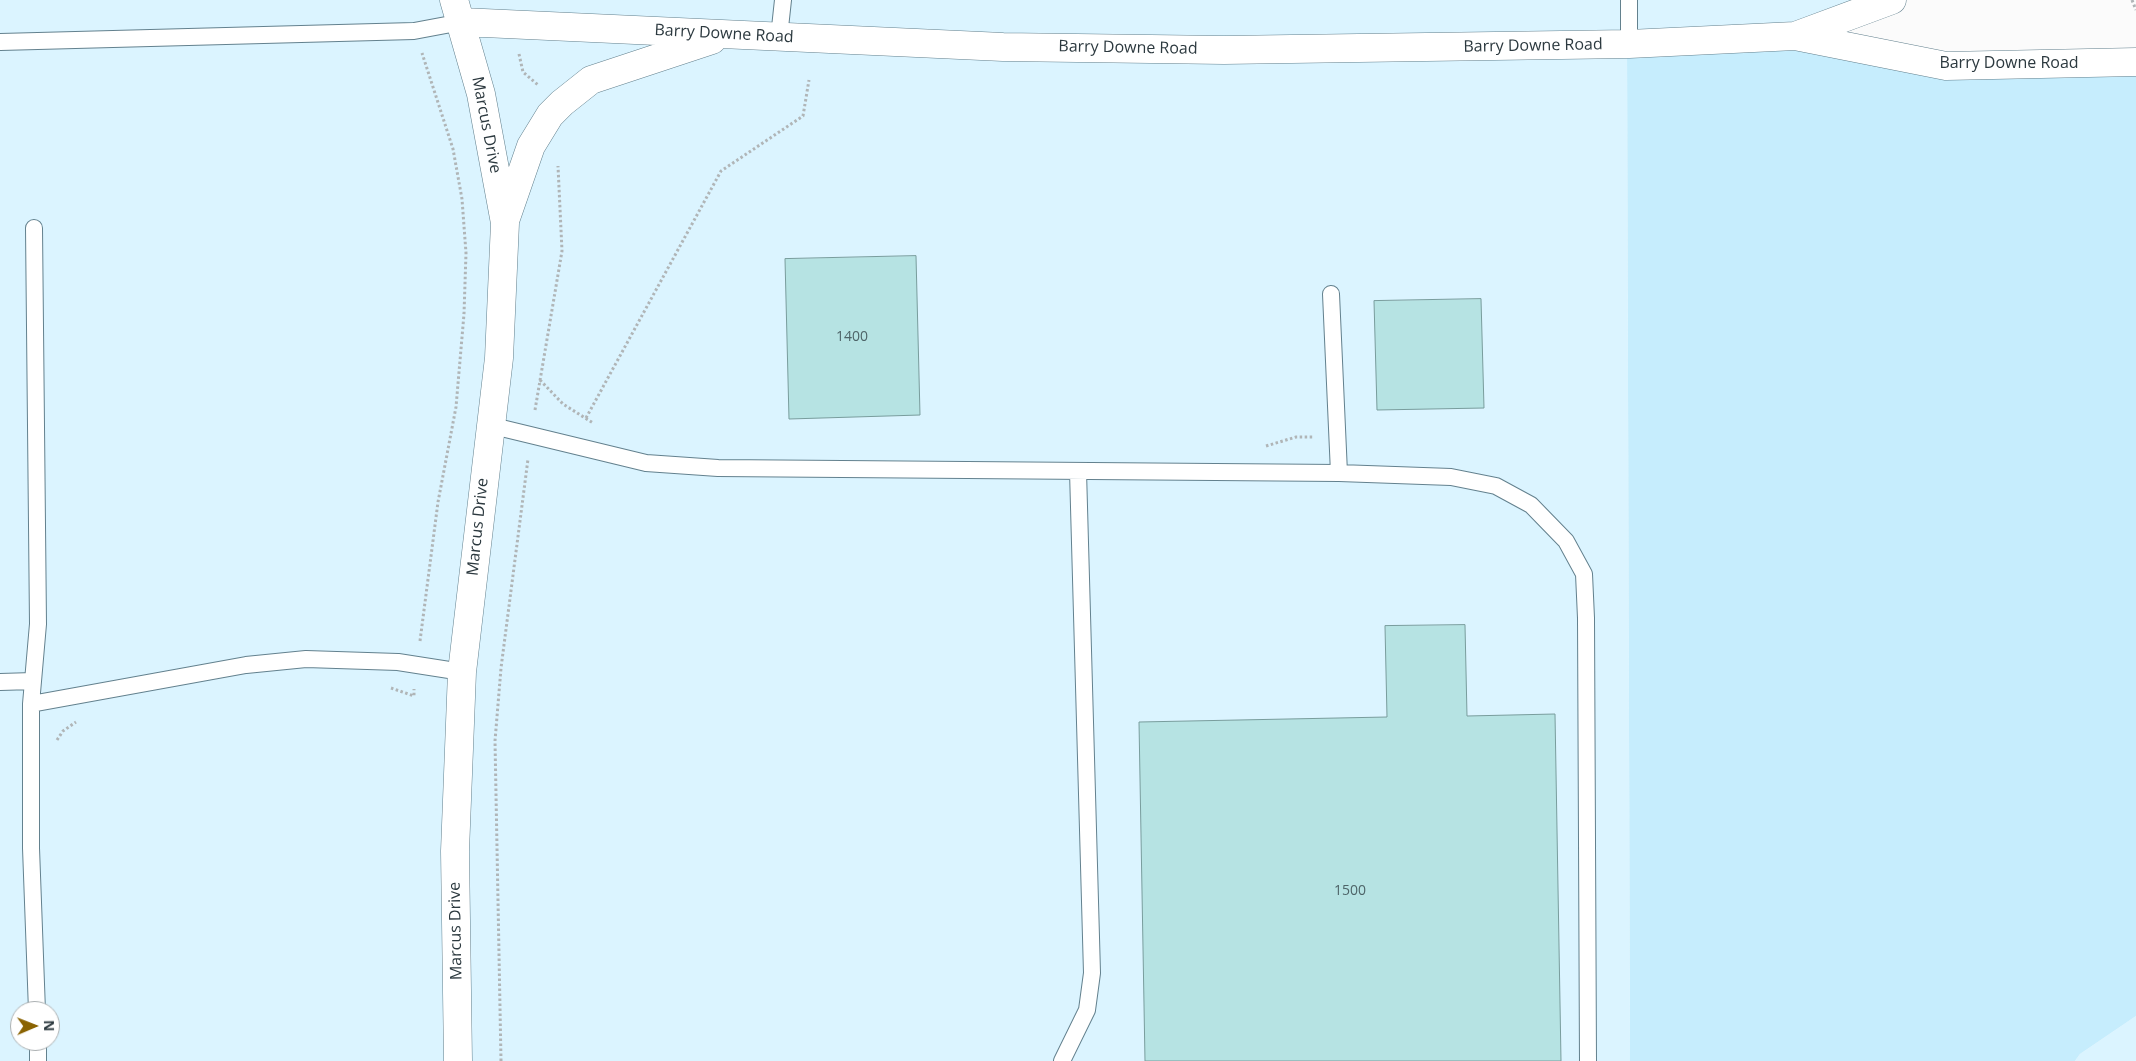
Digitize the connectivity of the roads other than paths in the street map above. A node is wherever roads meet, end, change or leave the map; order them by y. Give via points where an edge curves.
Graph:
1 (783, 0) edge
2 (1629, 0) edge
3 (1892, 0) edge
4 (458, 11) edge
5 (733, 34) junction
6 (779, 36) junction
7 (1795, 36) junction
8 (0, 42) edge
9 (1629, 44) junction
10 (2136, 62) edge
11 (505, 222) junction
12 (34, 228) dead end
13 (1331, 294) dead end
14 (489, 425) junction
15 (1078, 471) junction
16 (1339, 473) junction
17 (462, 672) junction
18 (33, 681) junction
19 (0, 682) edge
20 (30, 704) junction
21 (37, 1001) edge
22 (458, 1061) edge
23 (1062, 1061) edge
24 (1588, 1061) edge

1 - 6 lane
2 - 9 lane
3 - 7 street, Barry Downe Road
4 - 5 street, Barry Downe Road via 512,24
4 - 8 lane via 414,31
4 - 11 street, Marcus Drive via 482,94
5 - 6 street, Barry Downe Road
5 - 11 street via 590,80 550,115 531,146
6 - 9 street, Barry Downe Road via 1003,47 1224,50
7 - 9 street, Barry Downe Road
7 - 10 street, Barry Downe Road via 1946,66
11 - 14 street, Marcus Drive via 498,358
12 - 18 lane via 38,624
13 - 16 lane
14 - 15 lane via 646,463 709,467
14 - 17 street, Marcus Drive
15 - 16 lane
15 - 23 lane via 1092,973 1087,1010
16 - 24 lane via 1451,477 1496,486 1531,505 1566,541 1584,574
17 - 20 lane via 342,658 276,662
17 - 22 street, Marcus Drive via 455,851
18 - 19 lane
18 - 20 lane
20 - 21 lane

